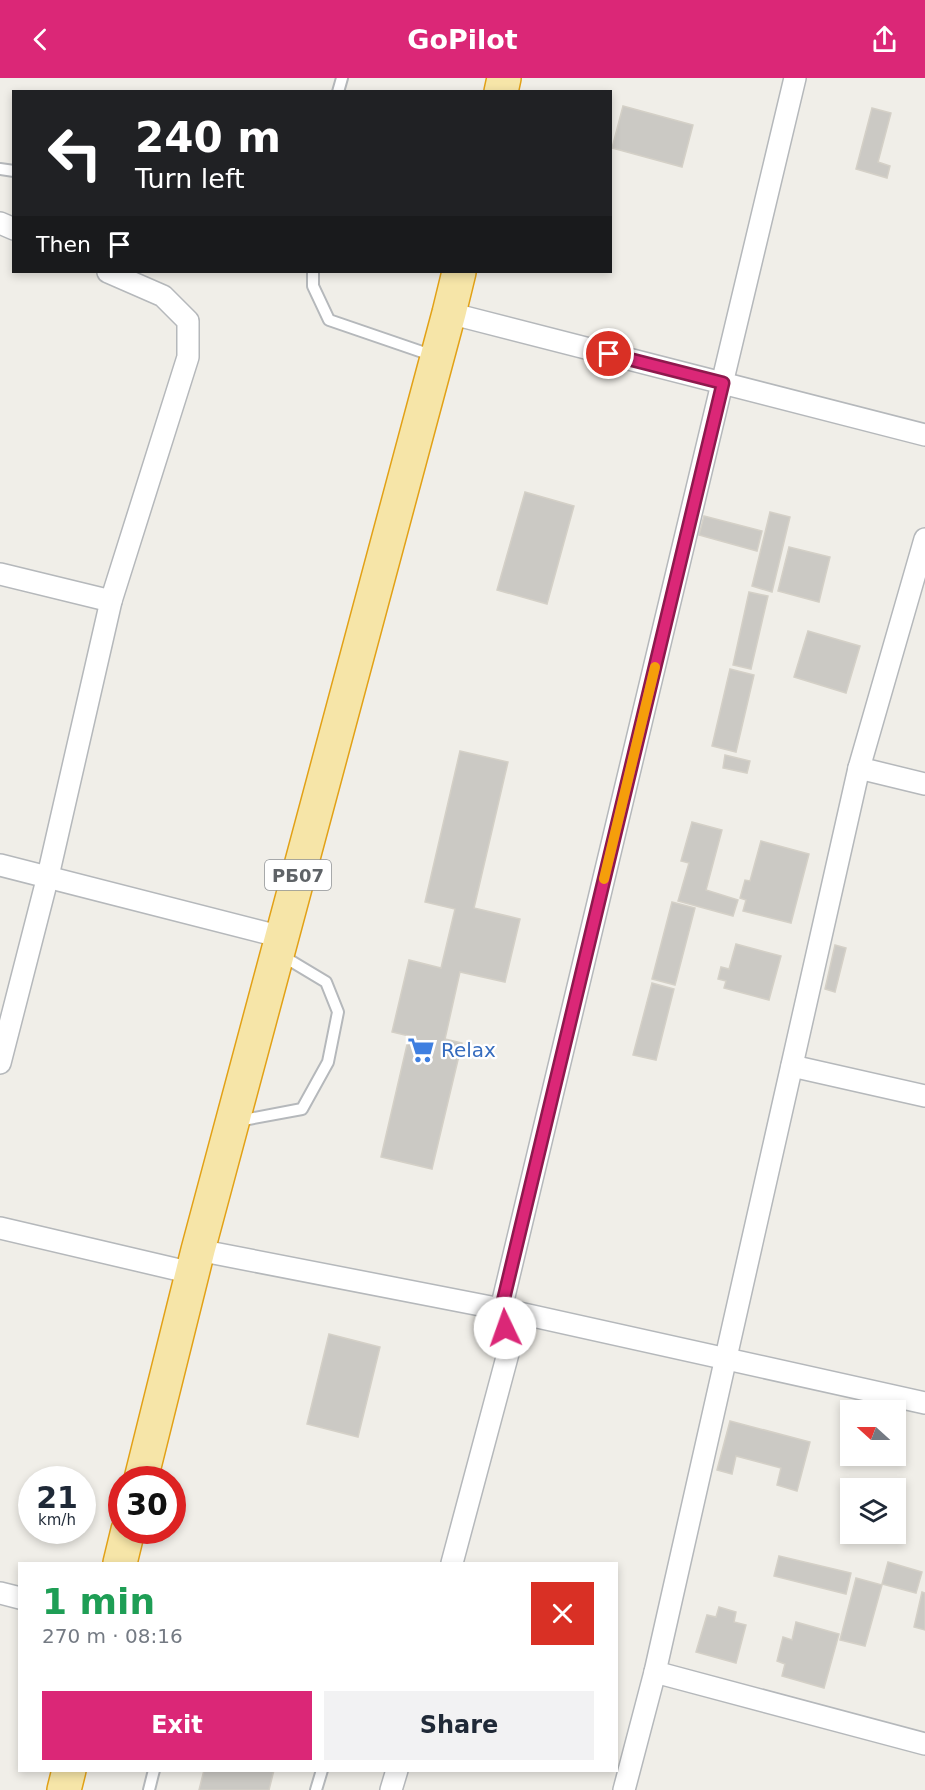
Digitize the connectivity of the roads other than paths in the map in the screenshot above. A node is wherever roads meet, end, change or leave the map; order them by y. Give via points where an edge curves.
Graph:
1 (795, 78) edge
2 (110, 273) edge
3 (313, 273) edge
4 (459, 273) edge
5 (449, 313) junction
6 (437, 358) junction
7 (723, 383) junction
8 (925, 435) edge
9 (925, 539) edge
10 (0, 574) edge
11 (111, 601) junction
12 (859, 768) junction
13 (925, 784) edge
14 (0, 865) edge
15 (48, 876) junction
16 (280, 945) junction
17 (0, 1063) edge
18 (792, 1066) junction
19 (925, 1096) edge
20 (232, 1122) junction
21 (0, 1228) edge
22 (195, 1261) junction
23 (501, 1310) junction
24 (724, 1360) junction
25 (925, 1403) edge
26 (144, 1466) edge
27 (125, 1544) edge
28 (120, 1562) edge
29 (452, 1562) edge
30 (0, 1593) edge
31 (18, 1598) edge
32 (655, 1672) junction
33 (925, 1744) edge
34 (68, 1772) edge
35 (154, 1772) edge
36 (321, 1772) edge
37 (396, 1772) edge
38 (64, 1790) edge
39 (149, 1790) edge
40 (316, 1790) edge
41 (391, 1790) edge
42 (624, 1790) edge

1 - 7 street
2 - 11 street via 163,296 188,321 188,357
3 - 6 lane via 313,286 329,320
4 - 5 highway, РБ07
5 - 6 highway, РБ07
5 - 7 street
6 - 16 highway, РБ07
7 - 8 street
7 - 23 street
9 - 12 street
10 - 11 street
11 - 15 street
12 - 13 street
12 - 18 street
14 - 15 street
15 - 16 street
15 - 17 street
16 - 20 highway, РБ07
16 - 20 lane via 326,982 338,1012 328,1062 302,1109
18 - 19 street
18 - 24 street
20 - 22 highway, РБ07
21 - 22 street
22 - 23 street
22 - 26 highway, РБ07
23 - 24 street
23 - 29 street via 510,1346
24 - 25 street
24 - 32 street
27 - 28 highway
30 - 31 street
32 - 33 street
32 - 42 street
34 - 38 highway
35 - 39 lane
36 - 40 lane
37 - 41 street

